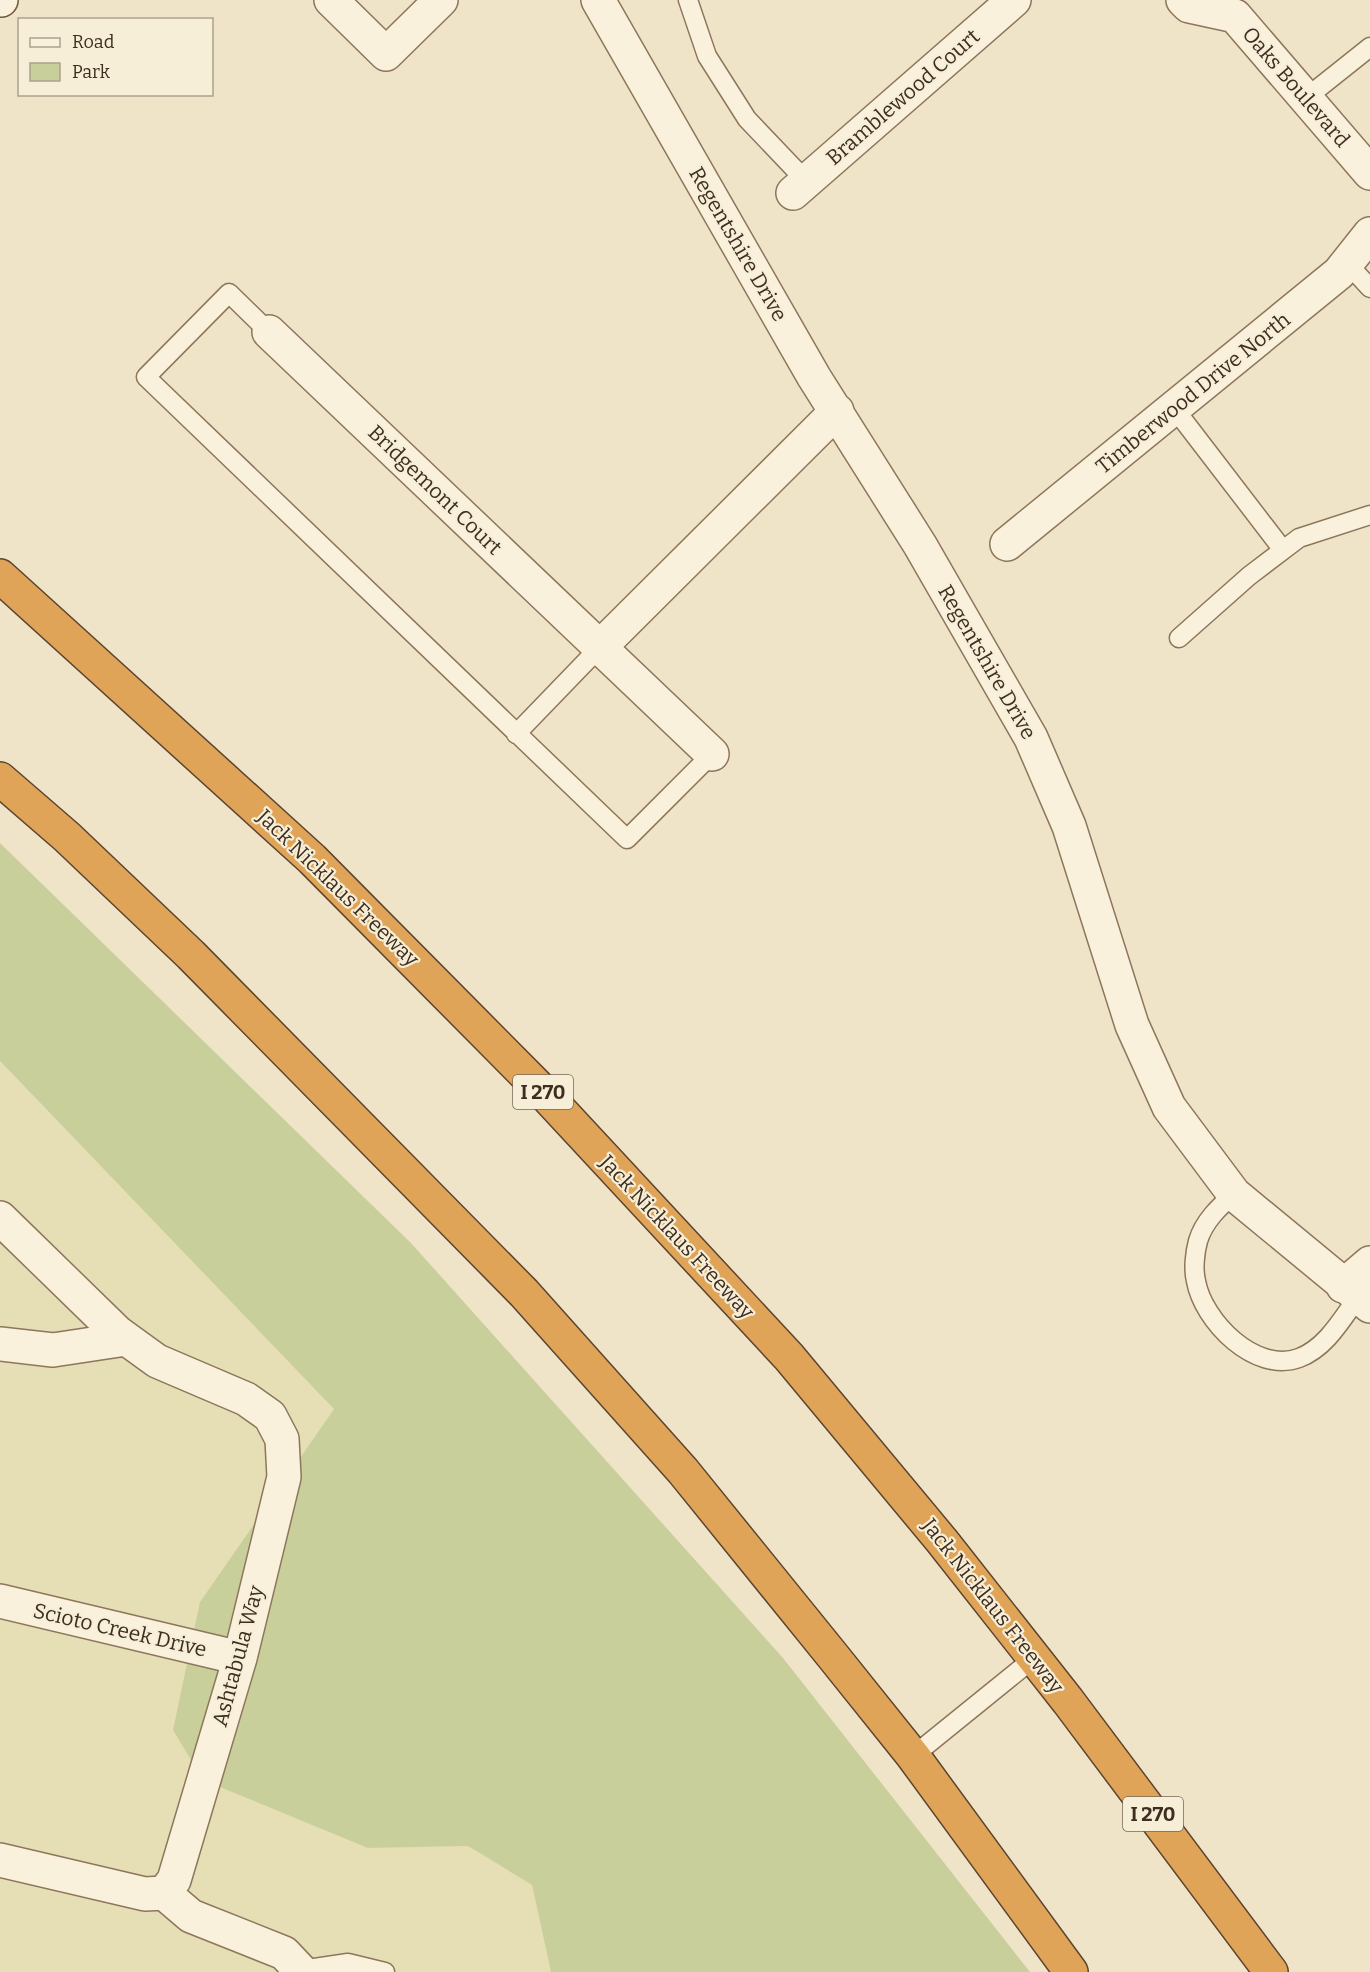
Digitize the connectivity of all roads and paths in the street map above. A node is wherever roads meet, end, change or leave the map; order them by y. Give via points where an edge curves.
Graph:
1 (331, 0) edge
2 (441, 0) edge
3 (598, 0) edge
4 (688, 0) edge
5 (1014, 0) edge
6 (1183, 0) edge
7 (1370, 47) edge
8 (1306, 99) junction
9 (1370, 173) edge
10 (800, 187) joint
11 (1370, 234) edge
12 (1347, 263) junction
13 (1370, 288) edge
14 (269, 332) joint
15 (1174, 408) junction
16 (837, 411) junction
17 (1370, 514) edge
18 (1007, 544) dead end
19 (1282, 550) junction
20 (0, 576) edge
21 (1179, 638) dead end
22 (600, 647) junction
23 (516, 734) junction
24 (712, 754) joint
25 (0, 779) edge
26 (1234, 1194) junction
27 (0, 1218) edge
28 (1370, 1263) edge
29 (1357, 1296) edge
30 (126, 1339) junction
31 (0, 1344) edge
32 (0, 1601) edge
33 (240, 1658) junction
34 (1034, 1658) junction
35 (913, 1756) junction
36 (0, 1860) edge
37 (164, 1893) junction
38 (301, 1971) edge
39 (385, 1972) edge
40 (1071, 1972) edge
41 (1271, 1972) edge

1 - 2 street via 387,54
3 - 16 street, Regentshire Drive
4 - 10 lane via 707,56 747,119
5 - 10 street, Bramblewood Court
6 - 8 street, Oaks Boulevard via 1189,6 1235,16
7 - 8 lane
8 - 9 street, Oaks Boulevard
11 - 12 street, Timberwood Drive North
12 - 13 lane
12 - 15 street, Timberwood Drive North
14 - 22 street, Bridgemont Court
14 - 23 lane via 229,293 146,377
15 - 18 street, Timberwood Drive North
15 - 19 lane
16 - 22 street
16 - 26 street, Regentshire Drive via 1032,738 1069,826 1132,1025 1169,1107
17 - 19 lane via 1299,538
19 - 21 lane
20 - 34 highway, Jack Nicklaus Freeway / I 270 via 312,859 541,1090 789,1357
22 - 23 lane
22 - 24 street, Bridgemont Court
23 - 24 lane via 627,839
25 - 35 highway via 191,954 524,1293 683,1471
26 - 29 street, Regentshire Drive
26 - 29 lane via 1204,1226 1195,1264 1196,1282 1204,1303 1234,1343 1276,1362 1298,1359 1332,1334
27 - 30 street
28 - 29 street
30 - 31 street via 53,1350
30 - 33 street, Ashtabula Way via 157,1361 246,1399 270,1416 282,1439 284,1477
32 - 33 street, Scioto Creek Drive
33 - 37 street, Ashtabula Way via 174,1880
34 - 35 lane
34 - 41 highway, Jack Nicklaus Freeway / I 270
35 - 40 highway
36 - 37 street via 145,1894
37 - 38 street via 191,1916 284,1953
38 - 39 lane via 348,1963

